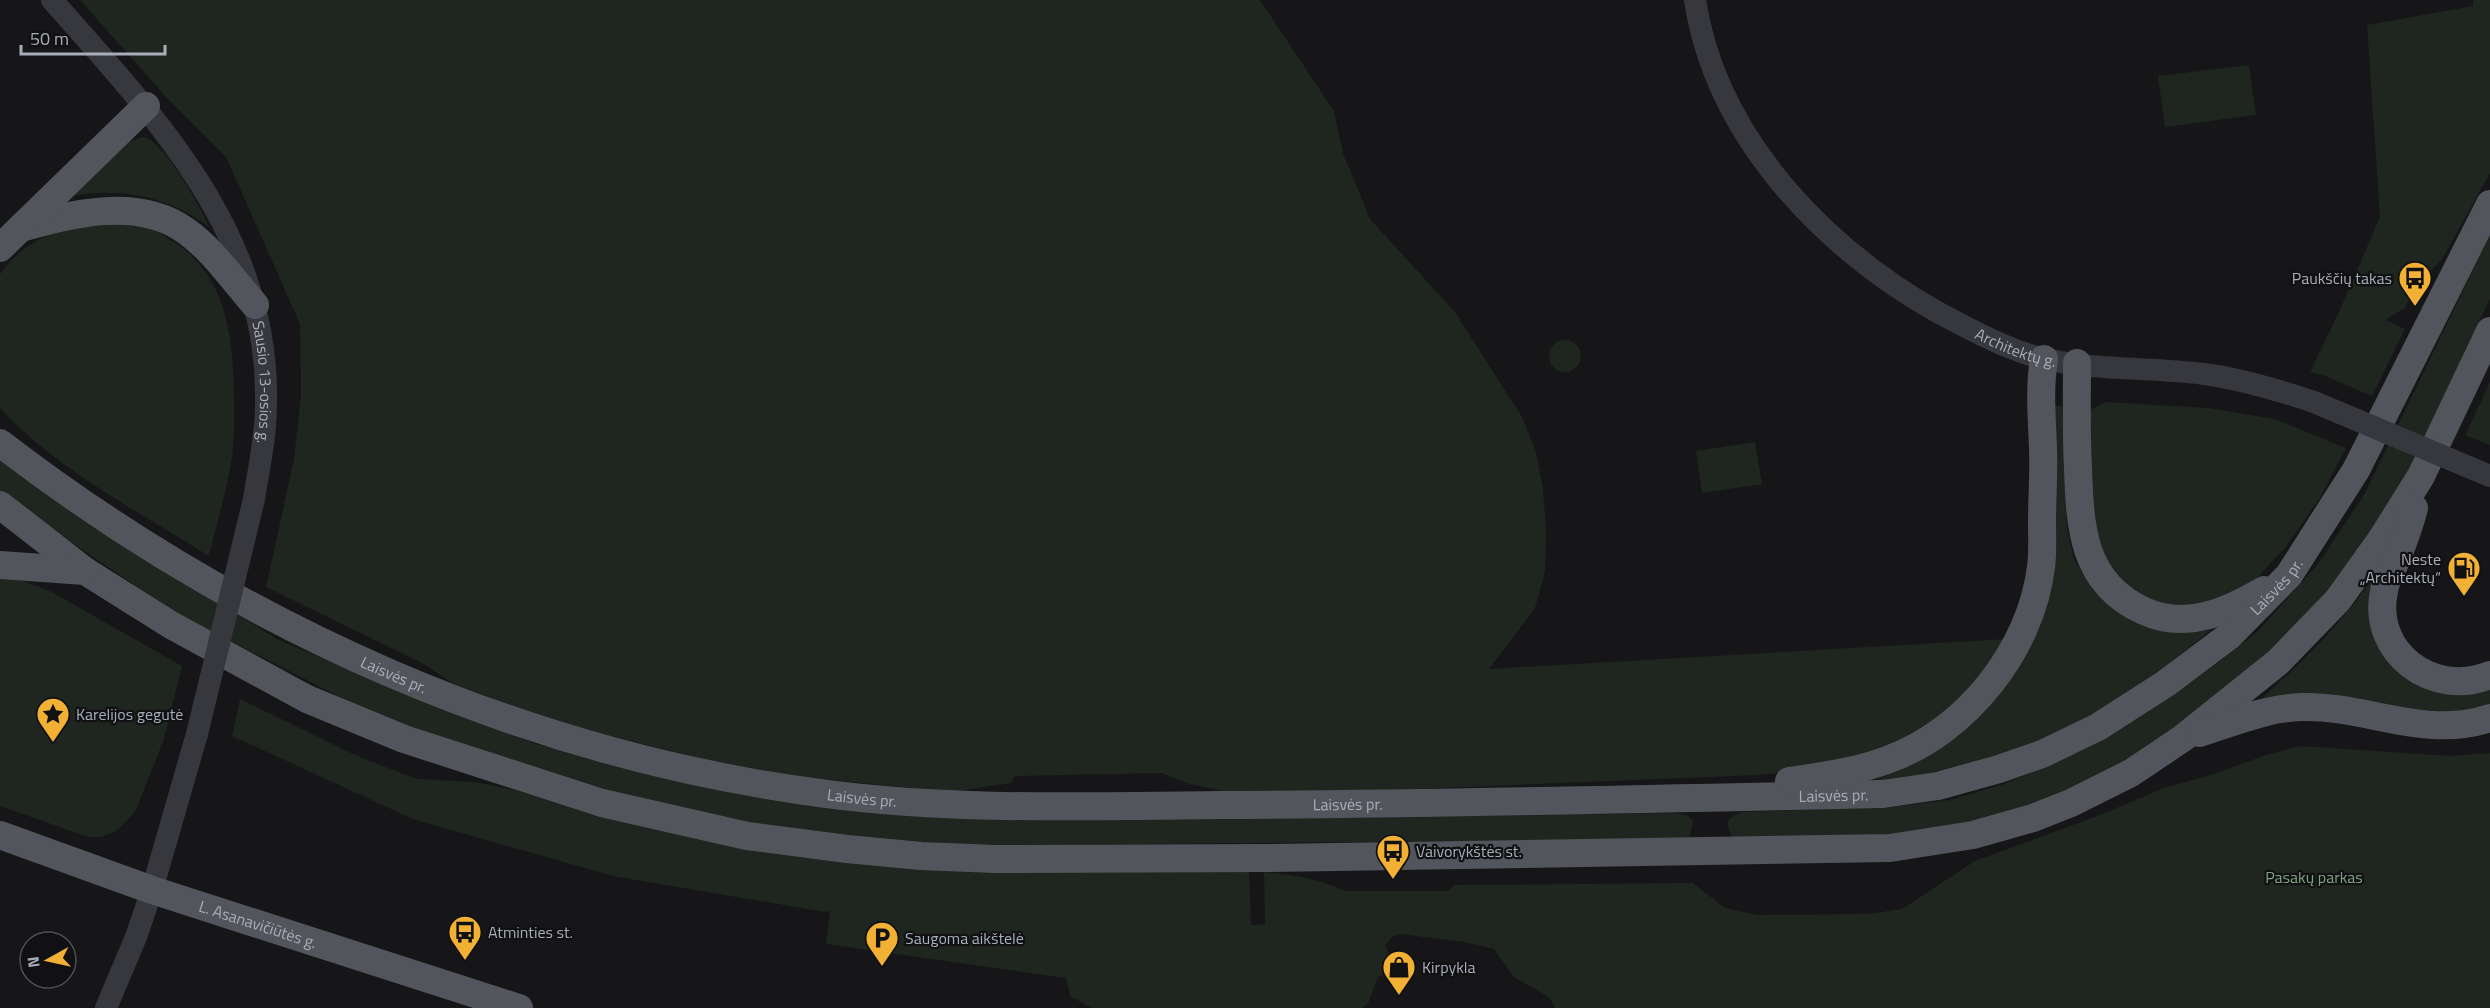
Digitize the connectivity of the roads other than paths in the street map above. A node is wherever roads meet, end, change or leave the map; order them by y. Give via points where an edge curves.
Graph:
1 (52, 0) edge
2 (1695, 0) edge
3 (146, 106) junction
4 (2490, 204) edge
5 (21, 228) junction
6 (0, 248) edge
7 (255, 305) junction
8 (2490, 331) edge
9 (2044, 359) junction
10 (2077, 363) junction
11 (3, 443) edge
12 (2421, 476) junction
13 (2490, 476) edge
14 (0, 505) edge
15 (0, 565) edge
16 (85, 571) junction
17 (2289, 575) junction
18 (2490, 675) edge
19 (2490, 718) edge
20 (2183, 738) junction
21 (1681, 798) junction
22 (0, 836) edge
23 (152, 890) junction
24 (106, 1008) edge
25 (519, 1008) edge

1 - 3 street, Sausio 13-osios g.
2 - 9 street, Architektų g. via 1707,53 1731,106 1750,141 1807,213 1891,284 1989,339
3 - 5 main road
3 - 7 street, Sausio 13-osios g. via 192,168 223,224 244,266
4 - 17 main road, Laisvės pr. via 2356,470
5 - 6 main road
5 - 7 main road via 92,212 126,212 169,221 208,251
7 - 23 street, Sausio 13-osios g., bridge via 266,404 254,499 197,734
8 - 12 main road
9 - 10 street, Architektų g.
9 - 21 main road via 2041,567 2030,615 2012,656 1982,694 1952,722 1889,760 1851,772
10 - 13 street, Architektų g., bridge via 2204,374 2250,383 2314,402
10 - 17 main road via 2080,513 2085,543 2097,572 2112,591 2154,616 2178,620 2208,617
11 - 21 main road, Laisvės pr. via 81,504 150,549 268,615 363,662 518,724 593,747 729,778 824,794 967,806
12 - 18 main road via 2409,526 2384,590 2386,630 2409,664 2426,676 2465,681
12 - 20 main road via 2338,600 2278,662
14 - 16 main road
15 - 16 main road
16 - 20 main road via 181,630 307,699 472,763 667,820 747,836 921,856 1255,858 1890,848 1973,835 2033,818 2131,773
17 - 21 main road, Laisvės pr. via 2229,636 2165,684 2098,726 1999,770 1938,786 1883,794
19 - 20 main road via 2447,727 2300,707 2269,711
22 - 23 main road, L. Asanavičiūtės g.
23 - 24 street, Sausio 13-osios g.
23 - 25 main road, L. Asanavičiūtės g.

